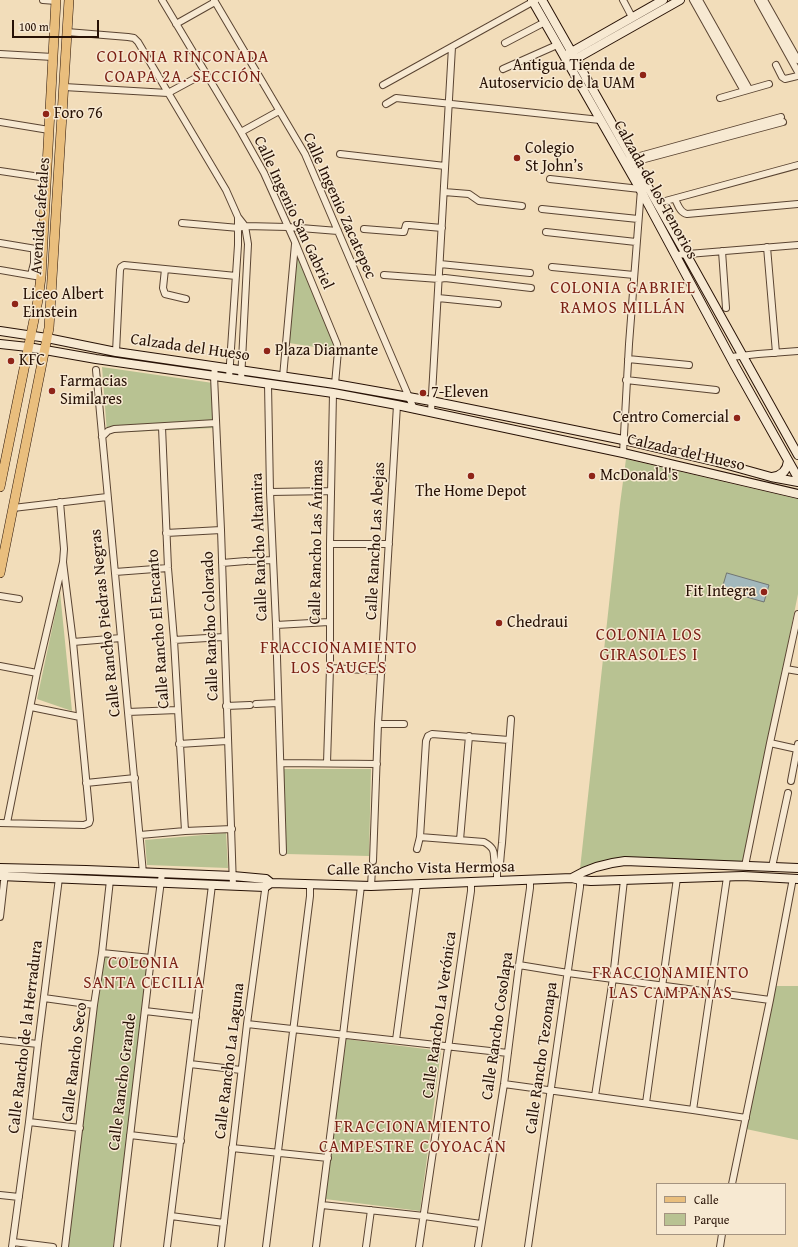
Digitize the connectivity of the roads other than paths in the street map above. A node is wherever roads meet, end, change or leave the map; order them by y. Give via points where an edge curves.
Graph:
1 (43, 0) edge
2 (69, 0) edge
3 (162, 0) edge
4 (534, 0) edge
5 (542, 0) edge
6 (623, 0) edge
7 (662, 0) edge
8 (680, 0) edge
9 (693, 0) edge
10 (699, 0) edge
11 (758, 0) edge
12 (764, 0) edge
13 (56, 1) edge
14 (215, 1) edge
15 (632, 17) junction
16 (545, 22) junction
17 (176, 24) junction
18 (633, 26) junction
19 (67, 32) junction
20 (598, 42) junction
21 (505, 43) dead end
22 (557, 45) junction
23 (452, 47) junction
24 (0, 54) edge
25 (574, 55) junction
26 (53, 57) junction
27 (566, 60) junction
28 (798, 60) edge
29 (776, 65) dead end
30 (503, 69) dead end
31 (798, 72) edge
32 (205, 73) junction
33 (798, 76) edge
34 (769, 84) dead end
35 (382, 86) dead end
36 (64, 87) junction
37 (746, 90) junction
38 (168, 93) junction
39 (720, 98) dead end
40 (449, 103) junction
41 (386, 104) dead end
42 (279, 111) junction
43 (600, 120) junction
44 (782, 120) dead end
45 (0, 122) edge
46 (50, 130) junction
47 (241, 132) junction
48 (340, 154) dead end
49 (633, 160) junction
50 (625, 163) junction
51 (445, 166) junction
52 (798, 166) edge
53 (0, 171) edge
54 (47, 178) junction
55 (550, 179) dead end
56 (644, 187) junction
57 (444, 192) junction
58 (675, 198) junction
59 (658, 203) junction
60 (798, 204) edge
61 (522, 206) dead end
62 (542, 209) dead end
63 (638, 219) junction
64 (182, 223) dead end
65 (242, 227) junction
66 (288, 227) junction
67 (442, 228) junction
68 (364, 229) dead end
69 (338, 231) junction
70 (546, 232) dead end
71 (676, 236) junction
72 (666, 237) junction
73 (295, 242) junction
74 (636, 242) junction
75 (0, 243) edge
76 (798, 245) edge
77 (767, 247) junction
78 (38, 249) junction
79 (722, 251) junction
80 (686, 254) junction
81 (676, 255) junction
82 (440, 264) junction
83 (552, 267) dead end
84 (165, 269) junction
85 (0, 270) edge
86 (530, 273) dead end
87 (384, 275) dead end
88 (634, 275) junction
89 (36, 276) junction
90 (236, 276) junction
91 (439, 279) junction
92 (531, 288) dead end
93 (438, 298) junction
94 (186, 299) dead end
95 (498, 304) dead end
96 (726, 308) dead end
97 (0, 331) edge
98 (31, 336) junction
99 (732, 336) junction
100 (47, 338) junction
101 (722, 342) junction
102 (0, 344) edge
103 (28, 347) junction
104 (45, 350) junction
105 (798, 351) edge
106 (116, 352) junction
107 (776, 353) junction
108 (743, 355) junction
109 (731, 357) junction
110 (628, 359) junction
111 (690, 365) dead end
112 (215, 366) junction
113 (229, 368) junction
114 (96, 370) dead end
115 (241, 370) junction
116 (214, 376) junction
117 (283, 377) junction
118 (229, 378) junction
119 (241, 380) junction
120 (626, 380) junction
121 (268, 384) junction
122 (335, 384) junction
123 (716, 390) dead end
124 (333, 393) junction
125 (409, 397) junction
126 (432, 401) junction
127 (396, 405) junction
128 (414, 408) junction
129 (431, 412) junction
130 (216, 423) junction
131 (162, 426) junction
132 (102, 437) junction
133 (623, 440) junction
134 (623, 453) junction
135 (798, 455) edge
136 (788, 461) junction
137 (771, 477) junction
138 (798, 478) edge
139 (798, 482) edge
140 (0, 487) edge
141 (331, 491) junction
142 (270, 492) junction
143 (798, 494) edge
144 (107, 497) junction
145 (60, 502) junction
146 (13, 508) junction
147 (221, 530) junction
148 (166, 532) junction
149 (330, 544) junction
150 (389, 544) junction
151 (273, 560) junction
152 (63, 562) junction
153 (222, 563) junction
154 (168, 568) junction
155 (115, 572) junction
156 (0, 573) edge
157 (0, 596) edge
158 (19, 599) dead end
159 (798, 614) edge
160 (329, 622) junction
161 (276, 625) junction
162 (224, 637) junction
163 (121, 638) junction
164 (174, 640) junction
165 (73, 642) junction
166 (0, 666) edge
167 (330, 668) junction
168 (786, 669) junction
169 (382, 671) junction
170 (798, 671) edge
171 (37, 673) junction
172 (278, 703) junction
173 (226, 706) junction
174 (31, 707) junction
175 (178, 710) junction
176 (128, 712) junction
177 (80, 717) junction
178 (511, 719) dead end
179 (378, 724) junction
180 (404, 724) dead end
181 (468, 736) junction
182 (509, 740) junction
183 (228, 741) junction
184 (770, 743) junction
185 (179, 744) junction
186 (798, 746) edge
187 (281, 763) junction
188 (327, 763) junction
189 (377, 764) junction
190 (135, 778) junction
191 (791, 781) dead end
192 (86, 783) junction
193 (788, 793) dead end
194 (0, 823) edge
195 (7, 823) junction
196 (232, 829) junction
197 (185, 831) junction
198 (140, 835) junction
199 (420, 836) junction
200 (460, 840) junction
201 (417, 849) dead end
202 (283, 852) dead end
203 (497, 852) junction
204 (373, 861) dead end
205 (745, 866) junction
206 (772, 867) junction
207 (798, 868) edge
208 (372, 869) dead end
209 (86, 870) junction
210 (3, 872) edge
211 (143, 873) junction
212 (162, 873) junction
213 (233, 876) junction
214 (577, 877) junction
215 (727, 877) junction
216 (59, 878) junction
217 (677, 878) junction
218 (796, 878) edge
219 (85, 879) junction
220 (110, 880) junction
221 (530, 880) junction
222 (624, 880) junction
223 (471, 882) junction
224 (497, 882) junction
225 (161, 883) junction
226 (268, 883) junction
227 (417, 884) junction
228 (212, 885) junction
229 (310, 885) junction
230 (233, 886) junction
231 (361, 886) junction
232 (371, 886) junction
233 (0, 917) edge
234 (102, 953) junction
235 (151, 958) junction
236 (519, 965) junction
237 (568, 973) junction
238 (613, 978) junction
239 (662, 985) junction
240 (711, 992) junction
241 (44, 998) junction
242 (770, 1000) junction
243 (94, 1005) junction
244 (145, 1011) junction
245 (196, 1017) junction
246 (247, 1024) junction
247 (293, 1030) junction
248 (343, 1035) junction
249 (0, 1040) edge
250 (396, 1040) junction
251 (38, 1044) junction
252 (449, 1046) junction
253 (508, 1053) junction
254 (190, 1064) junction
255 (241, 1070) junction
256 (504, 1084) junction
257 (551, 1090) junction
258 (596, 1096) junction
259 (646, 1103) junction
260 (694, 1110) junction
261 (746, 1118) junction
262 (29, 1122) junction
263 (80, 1128) junction
264 (130, 1135) junction
265 (181, 1141) junction
266 (232, 1148) junction
267 (278, 1153) junction
268 (328, 1158) junction
269 (732, 1183) edge
270 (0, 1196) edge
271 (19, 1197) junction
272 (322, 1205) junction
273 (371, 1210) junction
274 (171, 1216) junction
275 (424, 1216) junction
276 (224, 1223) junction
277 (481, 1224) junction
278 (722, 1235) edge
279 (13, 1244) edge
280 (53, 1247) edge
281 (65, 1247) edge
282 (117, 1247) edge
283 (167, 1247) edge
284 (221, 1247) edge
285 (266, 1247) edge
286 (316, 1247) edge
287 (366, 1247) edge
288 (419, 1247) edge
289 (478, 1247) edge
290 (528, 1247) edge
291 (720, 1247) edge

1 - 13 street
2 - 19 main road, Avenida Cafetales
3 - 17 street, Calle Ingenio San Gabriel
4 - 16 street, Calzada de los Tenorios
4 - 23 street
5 - 25 street, Calzada de los Tenorios
6 - 15 street
7 - 15 street
8 - 18 street
9 - 37 street
10 - 37 street
11 - 31 street
12 - 28 street
13 - 26 main road, Avenida Cafetales
14 - 17 street
14 - 42 street, Calle Ingenio Zacatepec
15 - 18 street
15 - 20 street
16 - 21 street
16 - 22 street, Calzada de los Tenorios
17 - 32 street, Calle Ingenio San Gabriel
18 - 20 street
19 - 36 main road, Avenida Cafetales
19 - 38 street via 134,38
20 - 25 street
22 - 27 street, Calzada de los Tenorios
22 - 30 street
23 - 35 street
23 - 40 street
24 - 26 street
25 - 27 street
25 - 49 street, Calzada de los Tenorios
26 - 46 main road, Avenida Cafetales
27 - 43 street, Calzada de los Tenorios
29 - 33 street via 785,79
32 - 38 street
32 - 47 street, Calle Ingenio San Gabriel
34 - 37 street
36 - 38 street
36 - 100 main road, Avenida Cafetales
37 - 39 street
38 - 65 street via 226,190
40 - 41 street via 396,98
40 - 43 street
40 - 51 street
42 - 47 street
42 - 69 street, Calle Ingenio Zacatepec via 305,154
43 - 50 street, Calzada de los Tenorios
44 - 49 street
45 - 46 street
46 - 54 main road, Avenida Cafetales
47 - 66 street, Calle Ingenio San Gabriel via 264,173
48 - 51 street
49 - 50 street
49 - 56 street, Calzada de los Tenorios
50 - 56 street, Calzada de los Tenorios
51 - 57 street
52 - 58 street
53 - 54 street
54 - 78 main road, Avenida Cafetales
55 - 56 street
56 - 59 street, Calzada de los Tenorios
56 - 63 street
56 - 72 street, Calzada de los Tenorios
57 - 61 street via 469,194 479,201
57 - 67 street
58 - 59 street
58 - 60 street via 684,214
59 - 71 street, Calzada de los Tenorios
62 - 63 street
63 - 74 street
64 - 65 street
65 - 66 street
65 - 90 street
65 - 115 street via 248,244
66 - 69 street
66 - 73 street, Calle Ingenio San Gabriel
67 - 68 street via 409,224 406,225 404,232
67 - 82 street
69 - 125 street, Calle Ingenio Zacatepec
70 - 74 street
71 - 72 street
71 - 80 street, Calzada de los Tenorios
72 - 81 street, Calzada de los Tenorios
73 - 117 street
73 - 122 street, Calle Ingenio San Gabriel via 337,344
74 - 88 street
75 - 78 street
76 - 77 street
77 - 79 street
77 - 107 street
78 - 89 main road, Avenida Cafetales
79 - 80 street
79 - 96 street
80 - 81 street
80 - 99 street, Calzada de los Tenorios
81 - 101 street, Calzada de los Tenorios
82 - 86 street
82 - 91 street
83 - 88 street
84 - 90 street
84 - 94 street via 163,288 166,294
84 - 106 street via 124,265 121,267
85 - 89 street
87 - 91 street
88 - 110 street
89 - 98 main road, Avenida Cafetales via 38,300
90 - 113 street
91 - 92 street
91 - 93 street
93 - 95 street
93 - 126 street
97 - 98 street, Calzada del Hueso
98 - 100 street, Calzada del Hueso
98 - 103 main road, Avenida Cafetales
99 - 101 street
99 - 108 street, Calzada de los Tenorios
100 - 104 main road, Avenida Cafetales
100 - 106 street, Calzada del Hueso
101 - 109 street, Calzada de los Tenorios
102 - 103 street, Calzada del Hueso
103 - 104 street, Calzada del Hueso
103 - 140 main road, Avenida Cafetales
104 - 116 street, Calzada del Hueso
104 - 146 main road, Avenida Cafetales
105 - 107 street
106 - 112 street, Calzada del Hueso
107 - 108 street
108 - 109 street
108 - 135 street, Calzada de los Tenorios
109 - 136 street, Calzada de los Tenorios
110 - 111 street
110 - 120 street
112 - 113 street, Calzada del Hueso
112 - 116 street, Calle Rancho Colorado
113 - 115 street, Calzada del Hueso
113 - 118 street
114 - 132 street, Calle Rancho Piedras Negras
115 - 117 street, Calzada del Hueso
115 - 119 street
116 - 118 street, Calzada del Hueso
116 - 130 street, Calle Rancho Colorado
117 - 122 street, Calzada del Hueso
118 - 119 street, Calzada del Hueso
119 - 121 street, Calzada del Hueso
120 - 123 street
120 - 133 street
121 - 124 street, Calzada del Hueso
121 - 142 street, Calle Rancho Altamira
122 - 125 street, Calzada del Hueso
124 - 127 street, Calzada del Hueso
124 - 141 street, Calle Rancho Las Ánimas
125 - 126 street, Calzada del Hueso
125 - 128 street, Calle Ingenio Zacatepec
126 - 129 street
126 - 133 street, Calzada del Hueso
127 - 128 street, Calzada del Hueso
127 - 150 street, Calle Rancho Las Abejas
128 - 129 street, Calzada del Hueso
129 - 134 street, Calzada del Hueso
130 - 131 street
130 - 147 street, Calle Rancho Colorado
131 - 132 street via 114,429
131 - 148 street, Calle Rancho El Encanto
132 - 144 street, Calle Rancho Piedras Negras
133 - 134 street
133 - 137 street, Calzada del Hueso
134 - 143 street, Calzada del Hueso
136 - 137 street via 783,473
136 - 138 street, Calzada de los Tenorios
137 - 139 street, Calzada del Hueso
141 - 142 street
141 - 149 street, Calle Rancho Las Ánimas
142 - 151 street, Calle Rancho Altamira
144 - 145 street
144 - 155 street, Calle Rancho Piedras Negras
145 - 146 street
145 - 152 street
146 - 156 main road, Avenida Cafetales
147 - 148 street
147 - 153 street, Calle Rancho Colorado
148 - 154 street, Calle Rancho El Encanto
149 - 150 street
149 - 160 street, Calle Rancho Las Ánimas
150 - 169 street, Calle Rancho Las Abejas
151 - 153 street
151 - 161 street, Calle Rancho Altamira
152 - 165 street
152 - 171 street
153 - 162 street, Calle Rancho Colorado
154 - 155 street
154 - 164 street, Calle Rancho El Encanto
155 - 163 street, Calle Rancho Piedras Negras
157 - 158 street
159 - 168 street
160 - 161 street
160 - 167 street, Calle Rancho Las Ánimas
161 - 172 street, Calle Rancho Altamira
162 - 164 street
162 - 173 street, Calle Rancho Colorado
163 - 165 street
163 - 176 street, Calle Rancho Piedras Negras
164 - 175 street, Calle Rancho El Encanto
165 - 177 street
166 - 171 street
167 - 169 street
167 - 188 street, Calle Rancho Las Ánimas
168 - 170 street
168 - 184 street
169 - 179 street, Calle Rancho Las Abejas
171 - 174 street
172 - 173 street
172 - 187 street, Calle Rancho Altamira
173 - 183 street, Calle Rancho Colorado
174 - 177 street
174 - 195 street
175 - 176 street
175 - 185 street, Calle Rancho El Encanto
176 - 190 street, Calle Rancho Piedras Negras
177 - 192 street
178 - 182 street
179 - 180 street
179 - 189 street, Calle Rancho Las Abejas
181 - 182 street
181 - 199 street via 428,736
181 - 200 street
182 - 203 street via 502,843
183 - 185 street
183 - 196 street, Calle Rancho Colorado
184 - 186 street
184 - 205 street
185 - 197 street, Calle Rancho El Encanto
186 - 191 street
187 - 188 street
187 - 202 street, Calle Rancho Altamira
188 - 189 street
189 - 204 street, Calle Rancho Las Abejas
190 - 192 street
190 - 198 street, Calle Rancho Piedras Negras
192 - 195 street via 89,823
193 - 206 street
194 - 195 street
196 - 197 street
196 - 213 street, Calle Rancho Colorado
197 - 198 street
198 - 211 street, Calle Rancho Piedras Negras
199 - 200 street
199 - 201 street
200 - 203 street via 484,842
203 - 224 street via 500,864 497,869
205 - 206 street, Calle Rancho Vista Hermosa
205 - 214 street, Calle Rancho Vista Hermosa via 625,861 611,863
206 - 207 street, Calle Rancho Vista Hermosa
208 - 232 street
209 - 210 street, Calle Rancho Vista Hermosa
209 - 211 street, Calle Rancho Vista Hermosa
209 - 219 street
210 - 216 street, Calle Rancho Vista Hermosa
210 - 233 street
211 - 212 street, Calle Rancho Vista Hermosa
212 - 213 street, Calle Rancho Vista Hermosa
212 - 225 street, Calle Rancho Grande
213 - 226 street, Calle Rancho Vista Hermosa
213 - 230 street, Calle Rancho Colorado
214 - 221 street, Calle Rancho Vista Hermosa
214 - 222 street, Calle Rancho Vista Hermosa
214 - 237 street, Calle Rancho Tezonapa
215 - 217 street, Calle Rancho Vista Hermosa
215 - 218 street, Calle Rancho Vista Hermosa
215 - 240 street
216 - 219 street, Calle Rancho Vista Hermosa
216 - 241 street, Calle Rancho de la Herradura
217 - 222 street, Calle Rancho Vista Hermosa
217 - 239 street
218 - 242 street
219 - 220 street, Calle Rancho Vista Hermosa
220 - 225 street, Calle Rancho Vista Hermosa
220 - 234 street, Calle Rancho Seco
221 - 224 street, Calle Rancho Vista Hermosa
221 - 236 street, Calle Rancho Cosolapa
222 - 238 street
223 - 224 street, Calle Rancho Vista Hermosa
223 - 227 street, Calle Rancho Vista Hermosa
223 - 252 street, Calle Rancho La Verónica
225 - 228 street, Calle Rancho Vista Hermosa
225 - 235 street, Calle Rancho Grande
226 - 229 street, Calle Rancho Vista Hermosa
226 - 230 street, Calle Rancho Vista Hermosa
226 - 246 street, Calle Rancho La Laguna
227 - 232 street, Calle Rancho Vista Hermosa
227 - 250 street
228 - 230 street, Calle Rancho Vista Hermosa
228 - 245 street
229 - 231 street, Calle Rancho Vista Hermosa
229 - 247 street
231 - 232 street, Calle Rancho Vista Hermosa
231 - 248 street
234 - 235 street
234 - 243 street, Calle Rancho Seco
235 - 244 street, Calle Rancho Grande
236 - 237 street
236 - 253 street, Calle Rancho Cosolapa
237 - 238 street
237 - 257 street, Calle Rancho Tezonapa
238 - 239 street
238 - 258 street
239 - 240 street
239 - 259 street
240 - 242 street
240 - 260 street
241 - 243 street
241 - 251 street, Calle Rancho de la Herradura
242 - 261 street
243 - 263 street, Calle Rancho Seco
244 - 245 street
244 - 264 street, Calle Rancho Grande
245 - 254 street
246 - 247 street
246 - 255 street, Calle Rancho La Laguna
247 - 248 street
247 - 267 street
248 - 250 street
248 - 268 street
249 - 251 street
250 - 252 street
251 - 262 street, Calle Rancho de la Herradura
252 - 253 street
252 - 275 street, Calle Rancho La Verónica
253 - 256 street, Calle Rancho Cosolapa
254 - 255 street
254 - 265 street
255 - 266 street, Calle Rancho La Laguna
256 - 257 street
256 - 277 street, Calle Rancho Cosolapa
257 - 258 street
257 - 290 street, Calle Rancho Tezonapa
258 - 259 street
259 - 260 street
260 - 261 street
261 - 269 street
262 - 263 street
262 - 271 street, Calle Rancho de la Herradura
263 - 281 street, Calle Rancho Seco
264 - 265 street
264 - 282 street, Calle Rancho Grande
265 - 274 street
266 - 267 street
266 - 276 street, Calle Rancho La Laguna
267 - 268 street
267 - 285 street
268 - 272 street
270 - 271 street
271 - 279 street, Calle Rancho de la Herradura
272 - 273 street
272 - 286 street
273 - 275 street
273 - 287 street
274 - 276 street
274 - 283 street
275 - 277 street
275 - 288 street, Calle Rancho La Verónica
276 - 284 street, Calle Rancho La Laguna
277 - 289 street, Calle Rancho Cosolapa
278 - 291 street
279 - 280 street

